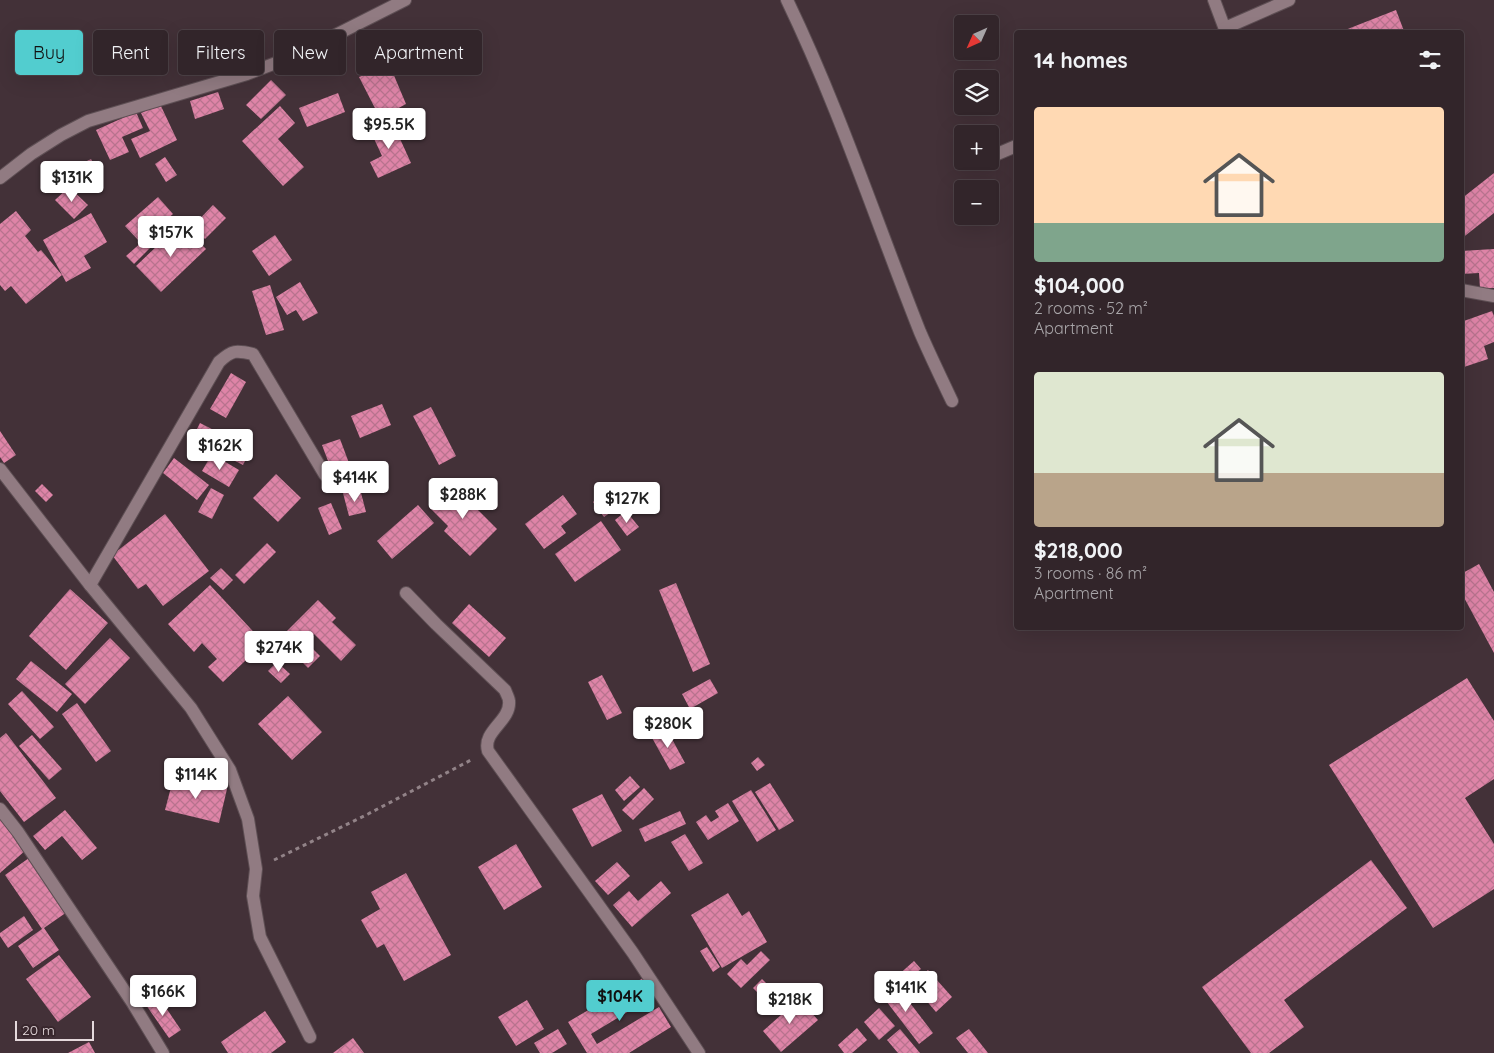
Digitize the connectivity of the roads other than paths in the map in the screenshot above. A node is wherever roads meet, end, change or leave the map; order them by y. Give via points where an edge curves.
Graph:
1 (405, 0) edge
2 (787, 0) edge
3 (1214, 0) edge
4 (1289, 0) edge
5 (1225, 30) edge
6 (1014, 147) edge
7 (999, 153) edge
8 (0, 178) edge
9 (1464, 291) edge
10 (1494, 296) edge
11 (952, 401) dead end
12 (0, 469) edge
13 (325, 475) dead end
14 (90, 585) junction
15 (406, 593) dead end
16 (0, 809) edge
17 (310, 1037) dead end
18 (163, 1053) edge
19 (699, 1053) edge

1 - 8 street via 294,56 247,74 88,122 31,154
2 - 11 street via 838,115 921,333
3 - 5 street
4 - 5 street
6 - 7 street
9 - 10 street
12 - 14 street
13 - 14 street via 253,354 230,352 219,362
14 - 17 street via 191,708 230,770 248,819 256,869 253,896 260,937
15 - 19 street via 504,690 510,700 507,715 487,742 488,751 633,953
16 - 18 street via 132,1002

